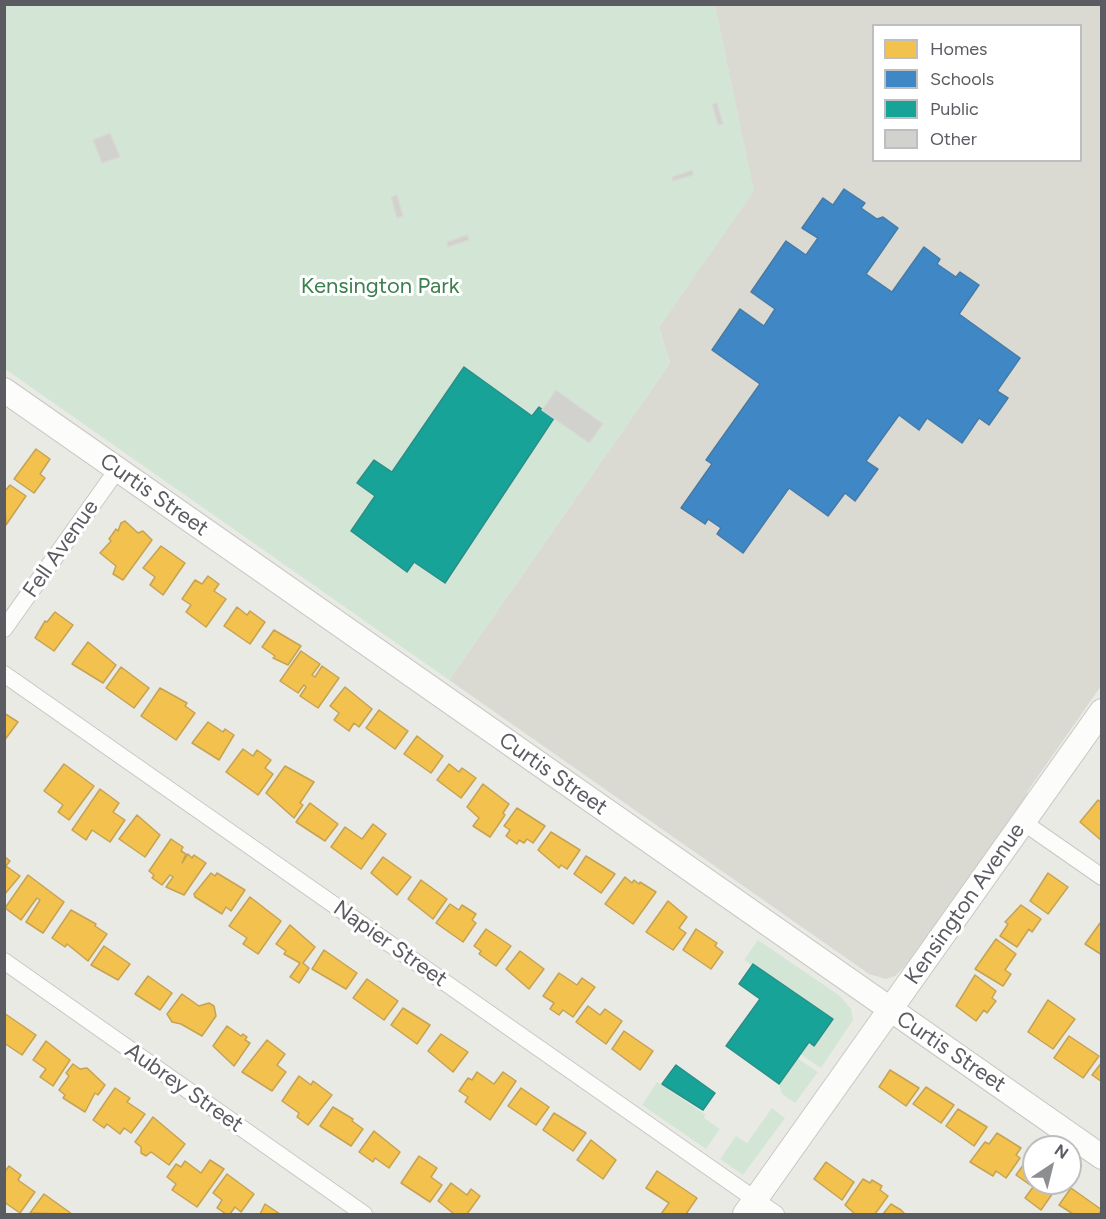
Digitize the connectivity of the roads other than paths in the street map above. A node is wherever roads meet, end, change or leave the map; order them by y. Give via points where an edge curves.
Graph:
1 (4, 390) edge
2 (117, 470) junction
3 (4, 629) edge
4 (4, 674) edge
5 (1101, 711) edge
6 (1023, 822) junction
7 (1101, 877) edge
8 (4, 961) edge
9 (890, 1010) junction
10 (1101, 1157) edge
11 (750, 1207) edge
12 (364, 1215) edge
13 (776, 1215) edge

1 - 2 street, Curtis Street
2 - 3 street, Fell Avenue
2 - 9 street, Curtis Street
4 - 11 street, Napier Street
5 - 6 street, Kensington Avenue
6 - 7 street
6 - 9 street, Kensington Avenue
8 - 12 street, Aubrey Street
9 - 10 street, Curtis Street
9 - 11 street, Kensington Avenue
11 - 13 street, Napier Street

